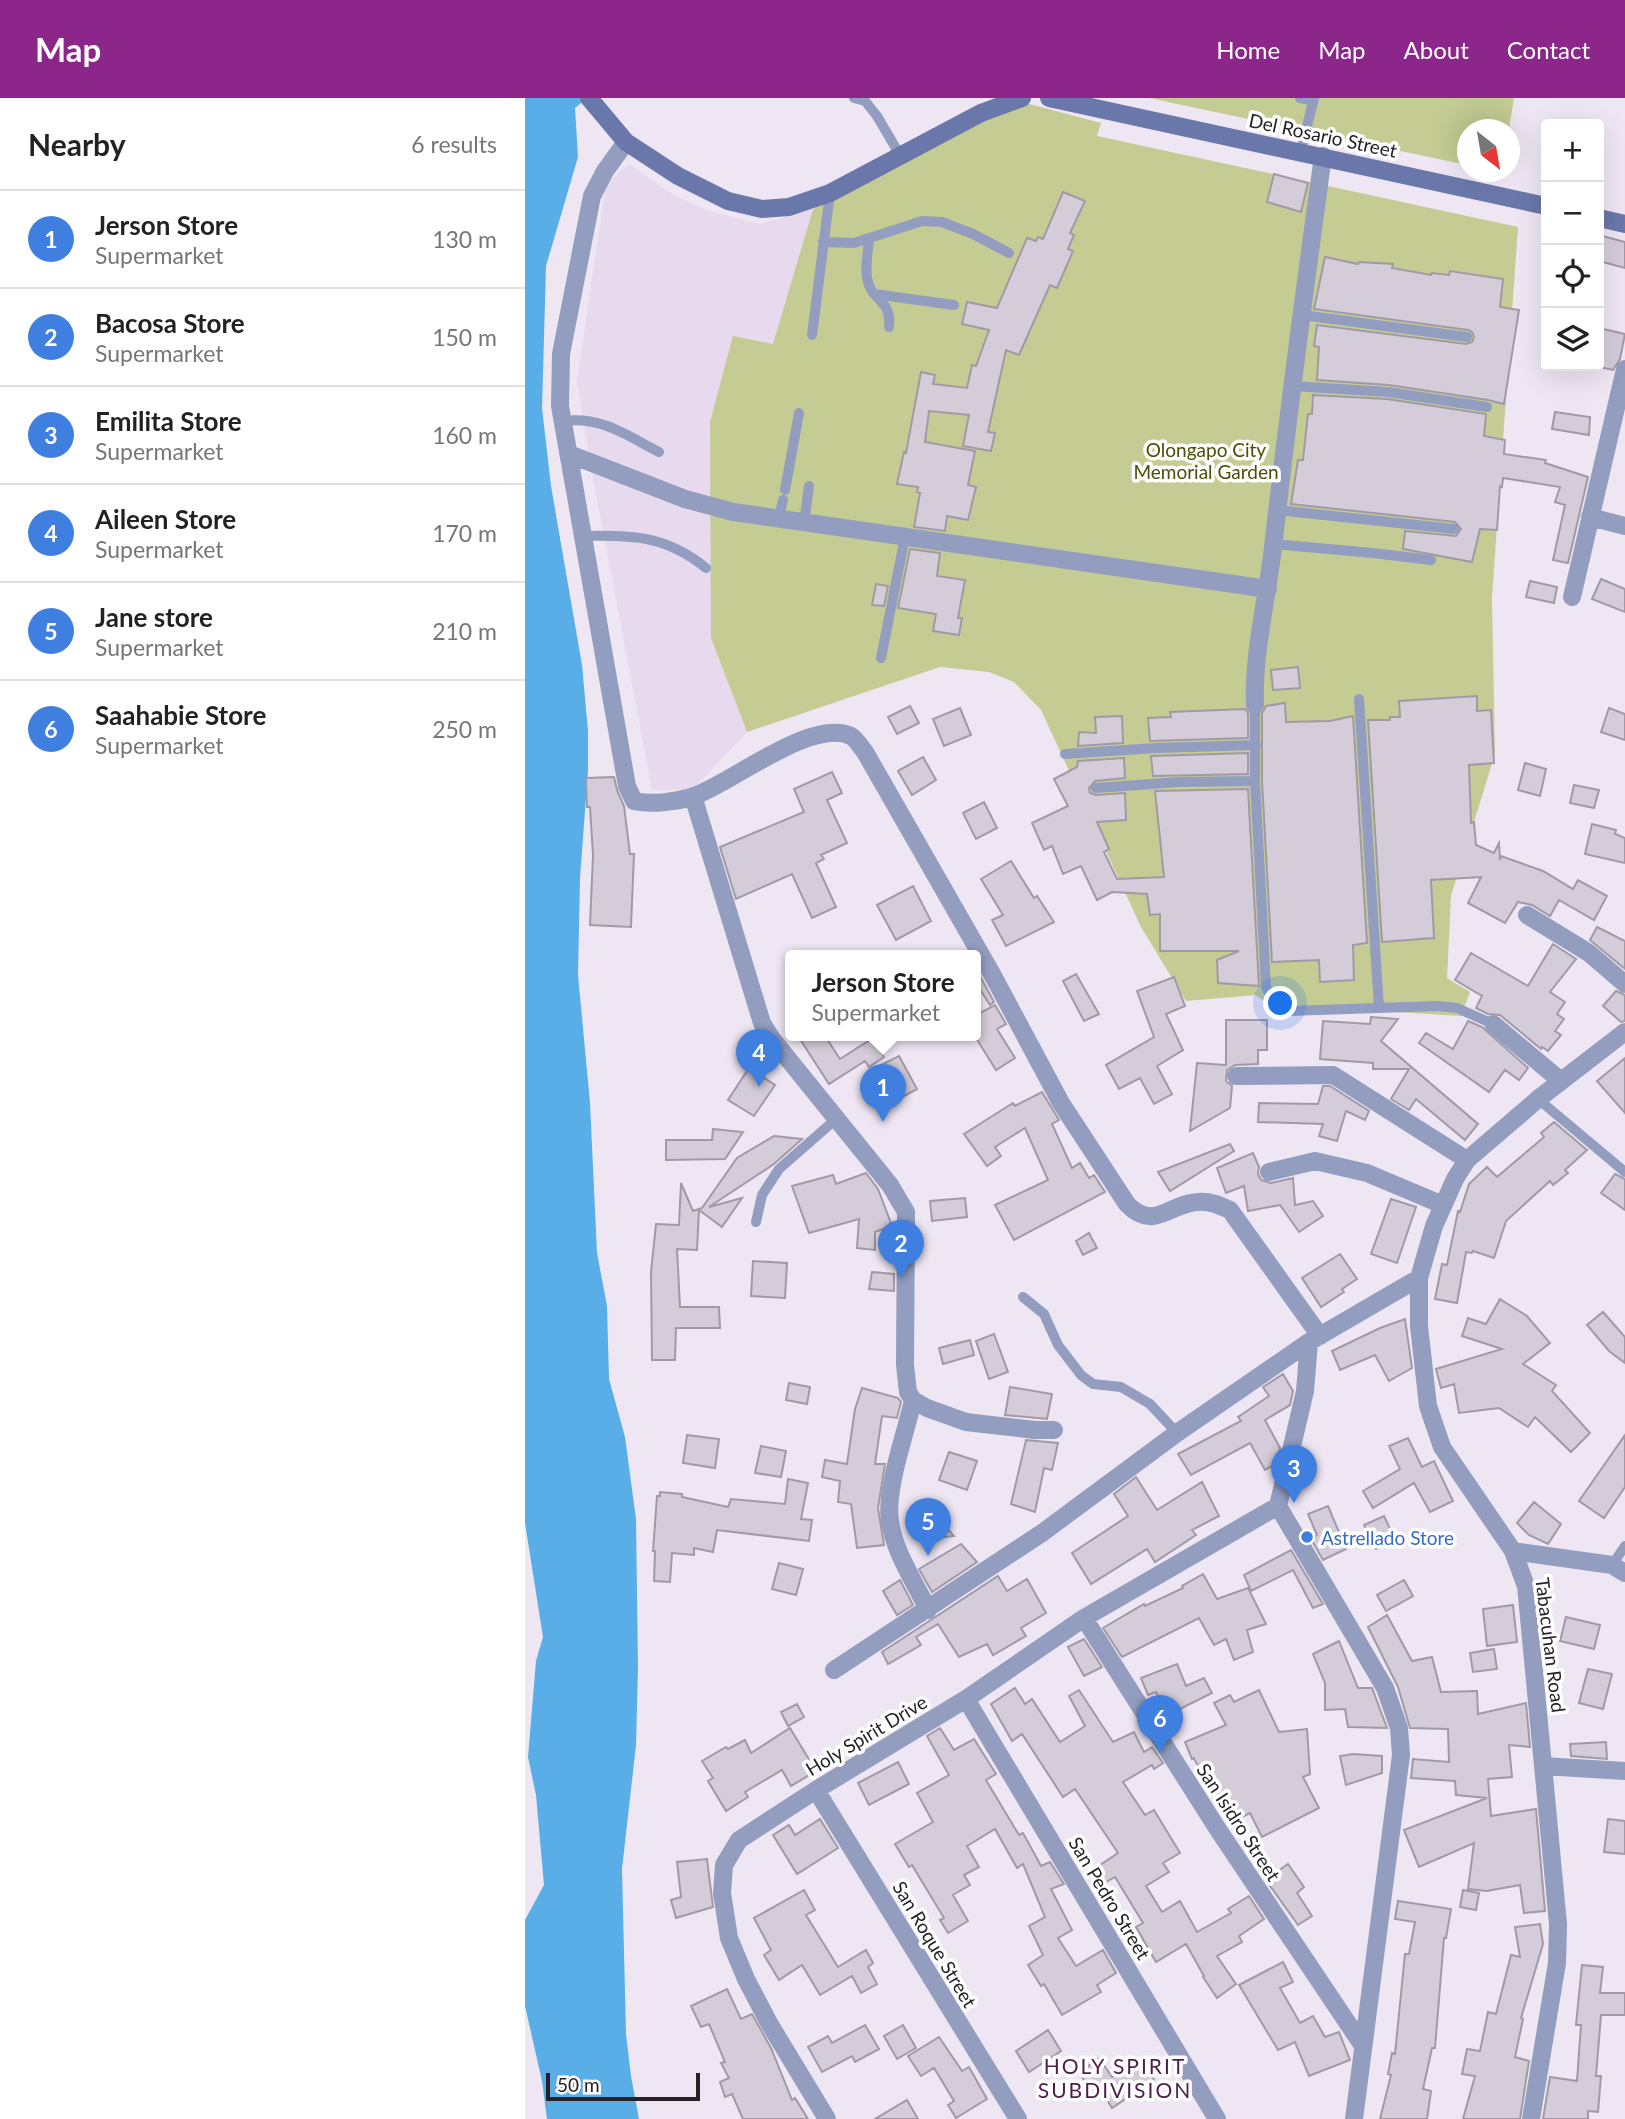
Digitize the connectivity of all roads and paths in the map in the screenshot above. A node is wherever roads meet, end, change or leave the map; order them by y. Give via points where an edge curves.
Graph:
1 (854, 98) edge
2 (1022, 98) edge
3 (1049, 98) edge
4 (1300, 98) edge
5 (1314, 100) edge
6 (592, 102) edge
7 (626, 142) junction
8 (1301, 152) junction
9 (1324, 156) junction
10 (901, 157) junction
11 (829, 193) junction
12 (1541, 205) edge
13 (1604, 219) edge
14 (1625, 224) edge
15 (869, 239) junction
16 (823, 242) junction
17 (1009, 253) dead end
18 (873, 294) junction
19 (954, 305) dead end
20 (1301, 315) junction
21 (890, 327) dead end
22 (812, 335) dead end
23 (1467, 338) dead end
24 (1624, 375) edge
25 (1292, 386) junction
26 (1487, 407) dead end
27 (799, 413) dead end
28 (563, 421) junction
29 (659, 452) dead end
30 (569, 454) junction
31 (809, 486) dead end
32 (1277, 510) junction
33 (1590, 517) junction
34 (779, 518) junction
35 (804, 523) junction
36 (1625, 526) edge
37 (1454, 529) dead end
38 (585, 536) junction
39 (905, 537) junction
40 (1273, 544) junction
41 (1431, 561) dead end
42 (706, 568) dead end
43 (1268, 589) junction
44 (1572, 597) dead end
45 (881, 658) dead end
46 (1359, 699) dead end
47 (1255, 705) joint
48 (1256, 745) junction
49 (1065, 754) dead end
50 (1255, 781) junction
51 (1096, 788) dead end
52 (693, 796) junction
53 (1527, 915) dead end
54 (978, 950) edge
55 (981, 955) edge
56 (1625, 984) edge
57 (1379, 1008) junction
58 (1493, 1024) joint
59 (1621, 1042) edge
60 (1236, 1076) dead end
61 (1561, 1081) junction
62 (1538, 1099) junction
63 (836, 1119) junction
64 (1467, 1160) junction
65 (1269, 1172) dead end
66 (1625, 1172) edge
67 (1443, 1205) junction
68 (756, 1222) dead end
69 (1419, 1278) junction
70 (1023, 1297) dead end
71 (1314, 1339) junction
72 (913, 1400) junction
73 (1054, 1430) dead end
74 (1177, 1433) junction
75 (1278, 1506) junction
76 (1625, 1546) edge
77 (1513, 1551) junction
78 (1618, 1569) edge
79 (929, 1610) junction
80 (1084, 1618) junction
81 (834, 1670) dead end
82 (966, 1699) junction
83 (1543, 1766) junction
84 (1625, 1771) edge
85 (816, 1790) junction
86 (1363, 2046) junction
87 (827, 2119) edge
88 (1018, 2119) edge
89 (1217, 2119) edge
90 (1354, 2119) edge
91 (1531, 2119) edge

1 - 10 lane via 865,101 877,116
2 - 10 main road via 981,113
3 - 8 main road, Del Rosario Street
4 - 5 lane
5 - 8 lane
6 - 7 main road
7 - 11 main road via 728,201 762,209 789,207
7 - 28 street via 591,196 561,354
8 - 9 main road, Del Rosario Street
9 - 12 main road, Del Rosario Street
9 - 20 street
10 - 11 main road
11 - 16 lane
13 - 14 main road
15 - 16 lane
15 - 17 lane via 922,221 942,222
15 - 18 lane via 867,278
16 - 22 lane
18 - 19 lane
18 - 21 lane via 886,306
20 - 23 lane
20 - 25 street
24 - 33 street
25 - 26 lane via 1388,392
25 - 32 street
27 - 34 lane
28 - 29 lane via 603,424
28 - 30 street
30 - 34 street via 711,508
30 - 38 street
31 - 35 lane
32 - 37 lane
32 - 40 street
33 - 36 street
33 - 44 street
34 - 35 street
35 - 39 street
38 - 42 lane via 660,541
38 - 52 street via 627,786 634,800 646,804
39 - 43 street
39 - 45 lane
40 - 41 lane
40 - 43 street
43 - 47 street via 1254,676
46 - 57 lane
47 - 48 lane
48 - 49 lane
48 - 50 lane
50 - 51 lane
50 - 57 lane via 1266,986 1271,1001 1289,1011
52 - 54 street via 801,740 834,732 852,737 865,752
52 - 63 street via 762,1023
53 - 56 street via 1589,953
55 - 71 street via 1061,1103 1127,1204 1146,1217 1196,1202 1216,1203 1230,1210
57 - 58 lane via 1457,1008
58 - 61 street
59 - 61 street, Tabacuhan Road
60 - 64 street via 1333,1075
61 - 62 street, Tabacuhan Road
62 - 64 street, Tabacuhan Road
62 - 66 lane
63 - 68 lane via 779,1169 762,1195
63 - 72 street via 906,1212 905,1365
64 - 67 street, Tabacuhan Road
65 - 67 street via 1315,1161 1367,1173
67 - 69 street, Tabacuhan Road
69 - 71 street
69 - 77 street, Tabacuhan Road via 1428,1406 1442,1447
70 - 74 lane via 1044,1314 1058,1345 1080,1375 1093,1384 1121,1387 1150,1404
71 - 74 street
71 - 75 street
72 - 73 street via 966,1422
72 - 79 street via 889,1520
74 - 79 street
75 - 80 street, Holy Spirit Drive
75 - 86 street via 1385,1688 1399,1728 1401,1755
76 - 78 lane
77 - 78 street
77 - 83 street, Tabacuhan Road via 1526,1586
79 - 81 street
80 - 82 street, Holy Spirit Drive
80 - 86 street, San Isidro Street
82 - 85 street, Holy Spirit Drive
82 - 89 street, San Pedro Street
83 - 84 street
83 - 91 street, Tabacuhan Road via 1558,1924 1557,1963
85 - 87 street, Holy Spirit Drive via 739,1840 724,1865 722,1894 729,1938 746,1979
85 - 88 street, San Roque Street
86 - 90 street

